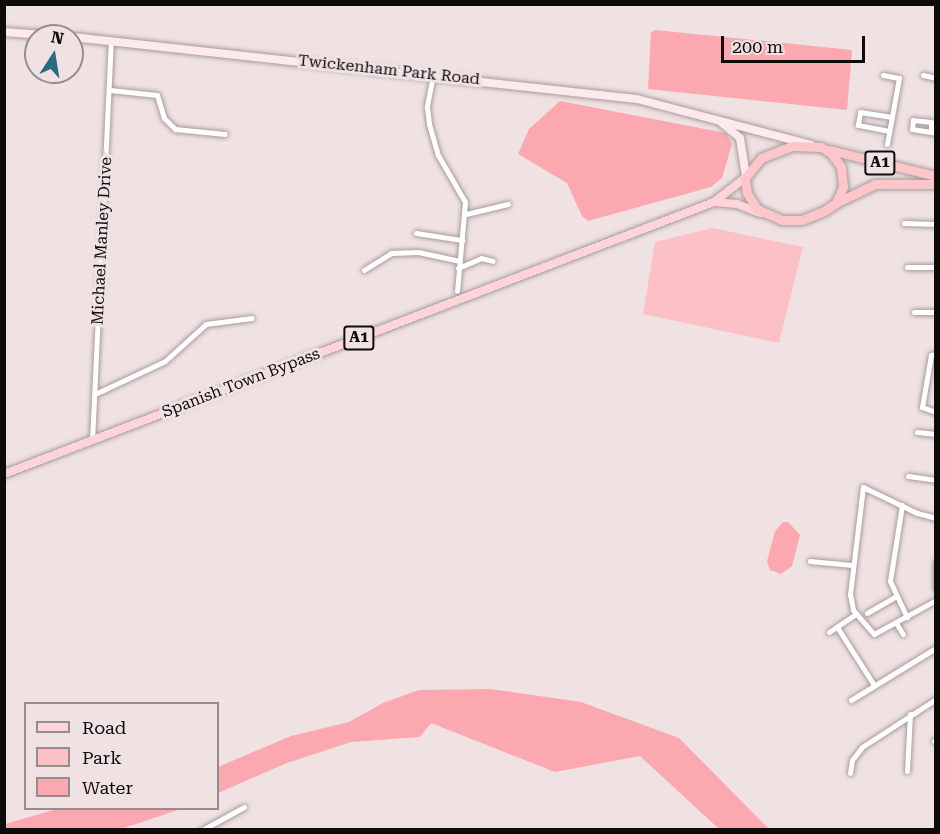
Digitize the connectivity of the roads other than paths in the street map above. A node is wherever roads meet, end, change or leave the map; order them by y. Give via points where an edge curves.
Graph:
1 (4, 32) edge
2 (24, 34) edge
3 (84, 38) edge
4 (111, 41) junction
5 (434, 75) junction
6 (883, 75) dead end
7 (923, 75) dead end
8 (936, 78) edge
9 (110, 90) junction
10 (704, 114) junction
11 (892, 117) junction
12 (889, 131) junction
13 (225, 134) dead end
14 (887, 144) dead end
15 (823, 148) junction
16 (746, 176) junction
17 (936, 176) edge
18 (936, 184) edge
19 (714, 202) junction
20 (836, 203) junction
21 (508, 204) dead end
22 (466, 214) junction
23 (764, 214) junction
24 (904, 223) dead end
25 (936, 224) edge
26 (416, 233) dead end
27 (462, 240) junction
28 (460, 261) junction
29 (493, 261) dead end
30 (907, 267) dead end
31 (936, 267) edge
32 (458, 268) junction
33 (364, 270) dead end
34 (457, 291) dead end
35 (914, 312) dead end
36 (936, 312) edge
37 (252, 318) dead end
38 (936, 354) edge
39 (928, 373) junction
40 (936, 373) edge
41 (95, 394) junction
42 (936, 412) edge
43 (917, 432) dead end
44 (936, 434) edge
45 (92, 441) junction
46 (4, 474) edge
47 (909, 476) dead end
48 (936, 480) edge
49 (902, 505) junction
50 (936, 518) edge
51 (810, 561) dead end
52 (936, 562) edge
53 (852, 566) junction
54 (935, 588) edge
55 (895, 597) junction
56 (936, 600) edge
57 (867, 613) dead end
58 (856, 614) junction
59 (908, 617) junction
60 (896, 623) junction
61 (837, 627) junction
62 (829, 632) dead end
63 (903, 634) dead end
64 (936, 648) edge
65 (874, 685) junction
66 (936, 699) edge
67 (851, 700) dead end
68 (910, 714) junction
69 (907, 771) dead end
70 (850, 773) dead end
71 (244, 807) dead end
72 (202, 830) edge

1 - 2 main road
3 - 4 main road, Twickenham Park Road
4 - 5 main road, Twickenham Park Road
4 - 9 street, Michael Manley Drive
5 - 10 main road, Twickenham Park Road via 637,99
5 - 22 street via 427,106 429,124 438,154 461,190
6 - 11 street via 899,78
7 - 8 street
9 - 13 street via 157,95 164,118 175,129
9 - 41 street, Michael Manley Drive
10 - 15 main road
10 - 16 main road via 735,132 744,152
11 - 12 street
11 - 12 street via 860,112 858,125
12 - 14 street
15 - 16 highway, A1 via 778,149 761,158
15 - 17 highway, A1
15 - 20 highway, A1 via 836,159 843,173 842,193
16 - 19 main road, Spanish Town Bypass / A1
16 - 23 highway via 750,199
18 - 20 highway, A1 via 875,184
19 - 23 main road, Spanish Town Bypass / A1 via 737,204
19 - 45 main road, Spanish Town Bypass / A1
20 - 23 highway, A1 via 802,220 782,220
21 - 22 street
22 - 27 street
24 - 25 street
26 - 27 street
27 - 28 street
28 - 32 street
28 - 33 street via 418,252 391,253
29 - 32 street via 481,258
30 - 31 street
32 - 34 street
35 - 36 street
37 - 41 street via 206,324 165,361
38 - 39 street via 931,355
39 - 40 street
39 - 42 street via 922,409
41 - 45 street, Michael Manley Drive
43 - 44 street
45 - 46 main road, Spanish Town Bypass / A1
47 - 48 street
49 - 50 street
49 - 53 street via 863,487
49 - 55 street via 890,581
51 - 53 street
52 - 54 street
53 - 58 street via 850,594
55 - 57 street
55 - 59 street
56 - 59 street
58 - 60 street via 874,634
58 - 61 street
59 - 60 street
60 - 63 street
61 - 62 street
61 - 65 street
64 - 65 street
65 - 67 street
66 - 68 street
68 - 69 street
68 - 70 street via 862,747 852,760
71 - 72 street

